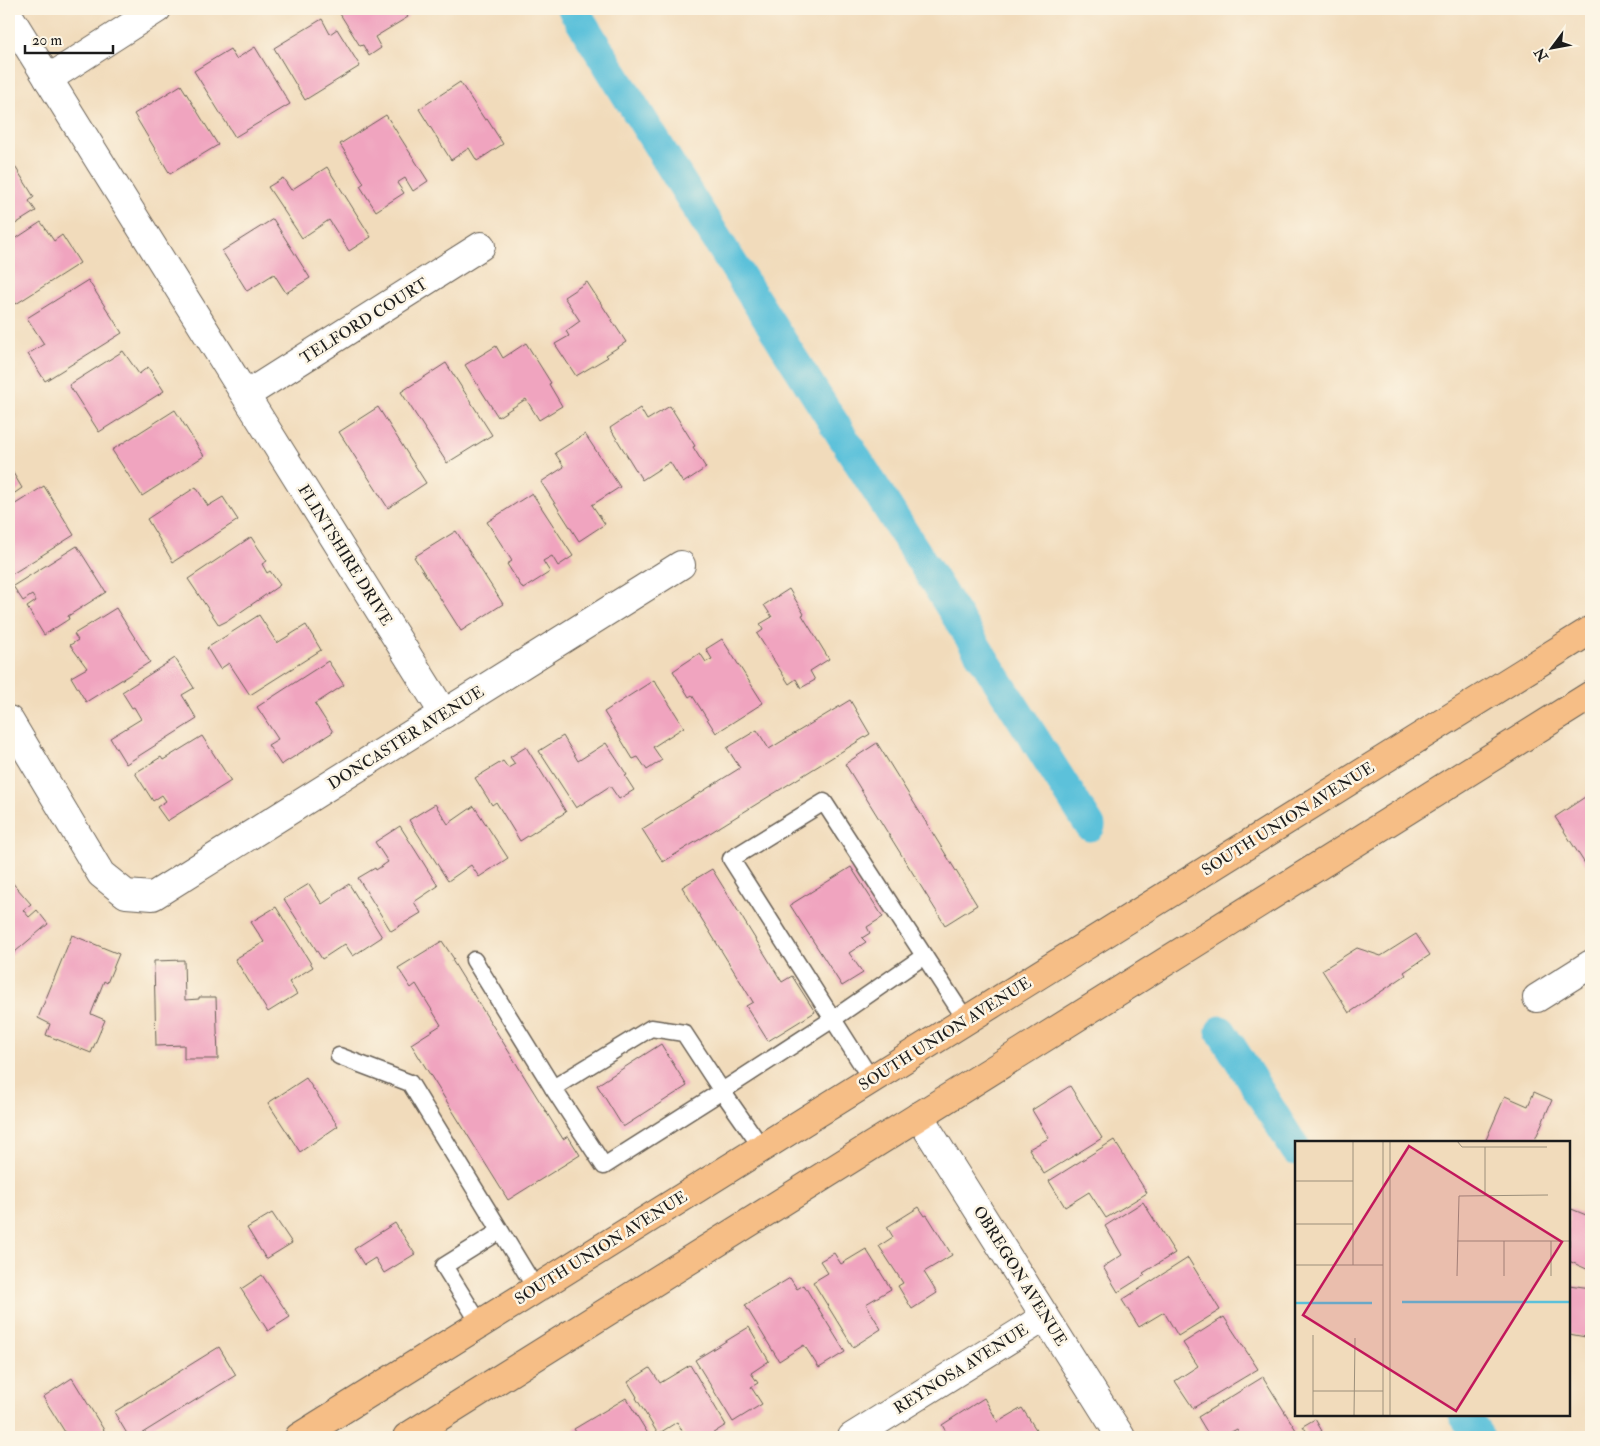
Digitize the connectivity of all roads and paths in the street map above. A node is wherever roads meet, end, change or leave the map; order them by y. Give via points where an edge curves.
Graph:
1 (157, 9) edge
2 (9, 16) edge
3 (48, 79) junction
4 (481, 246) dead end
5 (246, 395) junction
6 (681, 565) dead end
7 (1591, 630) edge
8 (1591, 695) edge
9 (444, 714) junction
10 (10, 724) edge
11 (924, 956) junction
12 (474, 960) dead end
13 (1591, 964) edge
14 (1537, 998) dead end
15 (833, 1019) junction
16 (966, 1020) junction
17 (339, 1056) dead end
18 (872, 1079) junction
19 (553, 1088) junction
20 (722, 1091) junction
21 (919, 1116) junction
22 (762, 1148) junction
23 (500, 1231) junction
24 (536, 1289) junction
25 (1045, 1316) junction
26 (480, 1324) junction
27 (299, 1437) edge
28 (407, 1437) edge
29 (852, 1437) edge
30 (1121, 1437) edge

1 - 3 street
2 - 3 street, FLINTSHIRE DRIVE
3 - 5 street, FLINTSHIRE DRIVE
4 - 5 street, TELFORD COURT
5 - 9 street, FLINTSHIRE DRIVE
6 - 9 street, DONCASTER AVENUE
7 - 16 main road, SOUTH UNION AVENUE
8 - 21 main road
9 - 10 street, DONCASTER AVENUE via 153,896 126,894 101,874
11 - 15 lane
11 - 15 lane via 824,802 731,859
11 - 16 lane
12 - 19 lane
13 - 14 street
15 - 18 lane
15 - 20 lane
16 - 18 main road, SOUTH UNION AVENUE
17 - 23 lane via 410,1083
18 - 22 main road, SOUTH UNION AVENUE
19 - 20 lane via 651,1028 684,1033
19 - 20 lane via 604,1166
20 - 22 lane
21 - 25 street, OBREGON AVENUE
21 - 28 main road
22 - 24 main road, SOUTH UNION AVENUE
23 - 24 lane
23 - 26 lane via 444,1266
24 - 26 main road, SOUTH UNION AVENUE
25 - 29 street, REYNOSA AVENUE
25 - 30 street, OBREGON AVENUE
26 - 27 main road, SOUTH UNION AVENUE

